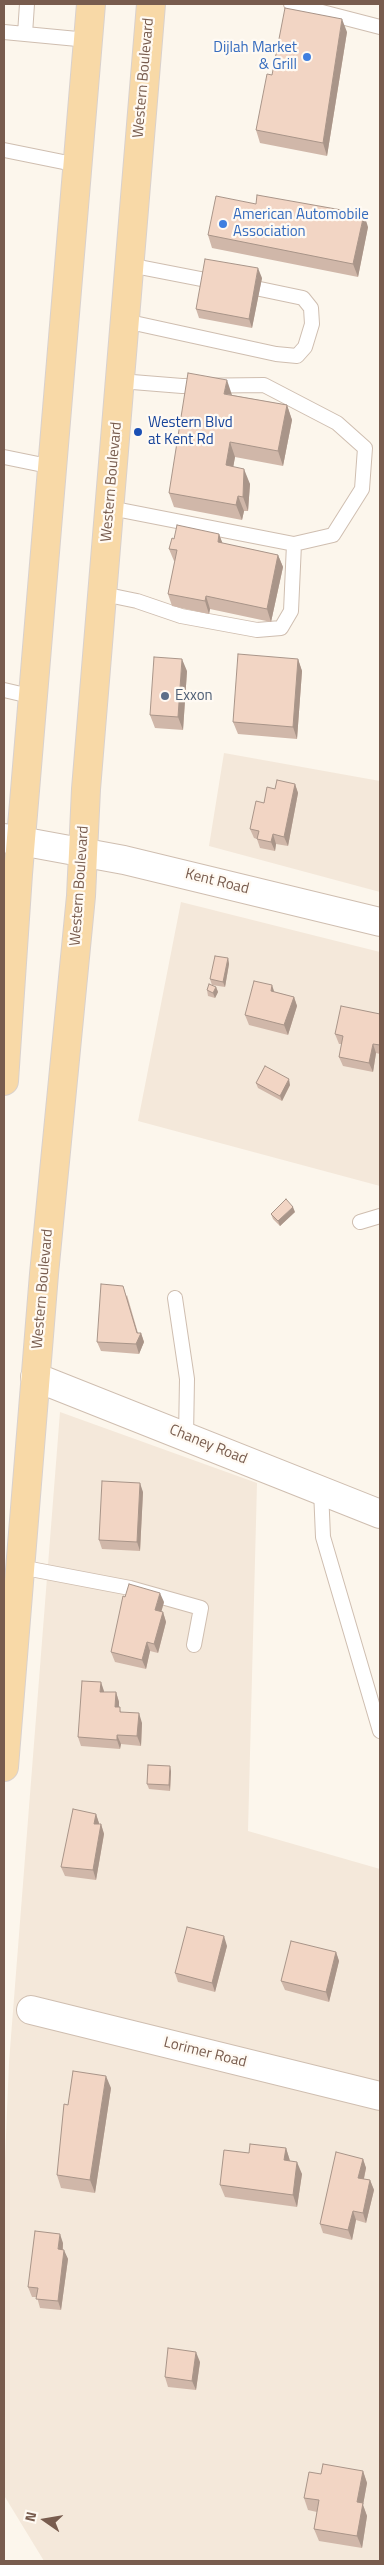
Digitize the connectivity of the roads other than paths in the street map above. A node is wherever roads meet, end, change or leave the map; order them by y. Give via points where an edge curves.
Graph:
1 (27, 4) edge
2 (91, 4) edge
3 (151, 4) edge
4 (291, 4) edge
5 (380, 27) edge
6 (4, 32) edge
7 (25, 34) junction
8 (88, 40) junction
9 (4, 150) edge
10 (78, 165) junction
11 (129, 265) junction
12 (206, 280) edge
13 (260, 289) dead end
14 (125, 321) junction
15 (120, 381) junction
16 (4, 457) edge
17 (53, 467) junction
18 (110, 508) junction
19 (294, 544) junction
20 (103, 594) junction
21 (4, 690) edge
22 (34, 696) junction
23 (12, 840) edge
24 (84, 853) junction
25 (380, 922) edge
26 (4, 1081) edge
27 (380, 1216) edge
28 (360, 1222) dead end
29 (175, 1298) dead end
30 (35, 1377) junction
31 (186, 1437) junction
32 (321, 1490) junction
33 (380, 1514) edge
34 (20, 1567) junction
35 (194, 1645) dead end
36 (380, 1731) edge
37 (4, 1767) edge
38 (31, 2010) dead end
39 (380, 2096) edge

1 - 7 lane
2 - 8 main road
3 - 11 main road, Western Boulevard
4 - 5 lane
6 - 7 lane
7 - 8 lane
8 - 10 main road
9 - 10 lane
10 - 17 main road
11 - 12 lane
11 - 14 main road, Western Boulevard
13 - 14 lane via 303,298 311,308 312,324 305,346 297,356
14 - 15 main road, Western Boulevard
15 - 18 main road, Western Boulevard
15 - 19 lane via 182,386 264,385 337,423 366,448 362,489 333,535
16 - 17 lane
17 - 22 main road
18 - 19 lane
18 - 20 main road, Western Boulevard
19 - 20 lane via 291,611 281,628 257,630 181,616
20 - 24 main road, Western Boulevard
21 - 22 lane
22 - 23 main road
23 - 24 street, Kent Road
23 - 26 main road
24 - 25 street, Kent Road
24 - 30 main road, Western Boulevard
27 - 28 lane
29 - 31 lane via 187,1379
30 - 31 street, Chaney Road
30 - 34 main road, Western Boulevard
31 - 32 street, Chaney Road
32 - 33 street, Chaney Road
32 - 36 lane via 323,1537
34 - 35 lane via 130,1588 201,1608
34 - 37 main road, Western Boulevard
38 - 39 street, Lorimer Road

